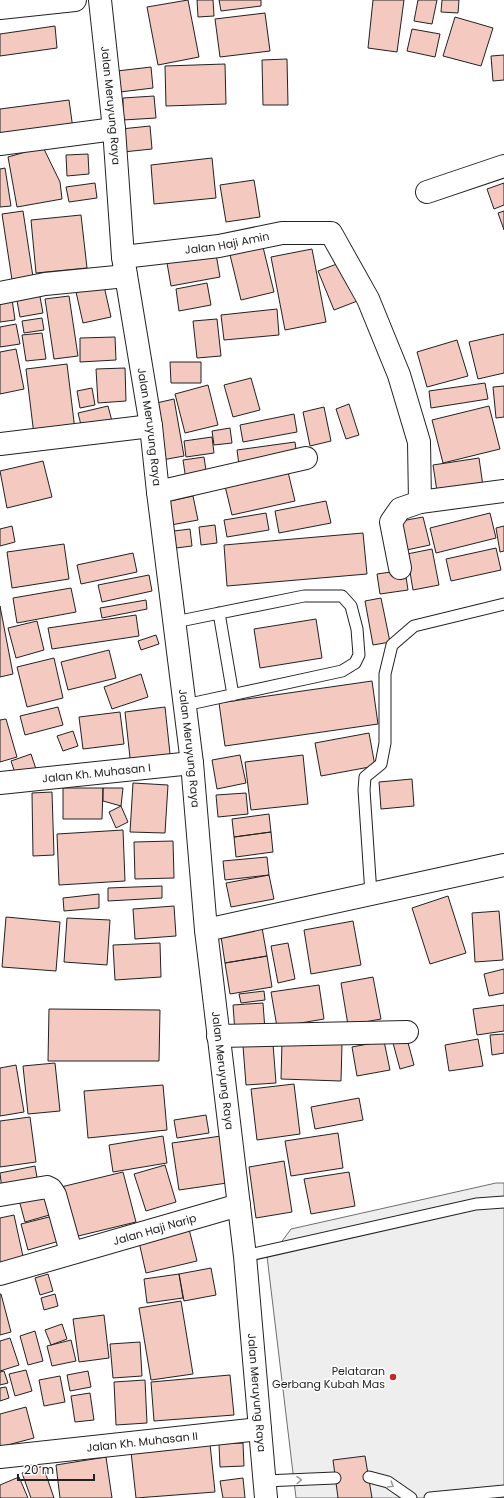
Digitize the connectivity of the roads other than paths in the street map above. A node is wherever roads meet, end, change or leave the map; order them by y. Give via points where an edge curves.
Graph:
1 (75, 0) edge
2 (100, 0) edge
3 (0, 8) edge
4 (114, 129) junction
5 (0, 144) edge
6 (504, 166) edge
7 (427, 192) dead end
8 (124, 267) junction
9 (0, 293) edge
10 (151, 426) junction
11 (0, 444) edge
12 (306, 458) dead end
13 (504, 491) edge
14 (158, 492) junction
15 (420, 502) junction
16 (400, 568) dead end
17 (504, 604) edge
18 (219, 613) junction
19 (175, 622) junction
20 (234, 695) junction
21 (185, 705) junction
22 (192, 763) junction
23 (0, 783) edge
24 (504, 865) edge
25 (371, 894) junction
26 (206, 930) junction
27 (407, 1032) dead end
28 (218, 1036) junction
29 (0, 1195) edge
30 (504, 1202) edge
31 (239, 1205) junction
32 (71, 1252) junction
33 (245, 1256) junction
34 (0, 1274) edge
35 (260, 1429) junction
36 (0, 1457) edge
37 (369, 1476) dead end
38 (335, 1478) dead end
39 (265, 1490) edge
40 (504, 1491) edge
41 (411, 1498) edge
42 (430, 1498) edge

1 - 3 street
2 - 4 street, Jalan Meruyung Raya
4 - 5 street
4 - 8 street, Jalan Meruyung Raya
6 - 7 street
8 - 9 street, Jalan Haji Amin
8 - 10 street, Jalan Meruyung Raya
8 - 15 street, Jalan Haji Amin via 282,233 331,233 368,300 399,375 419,442
10 - 11 street
10 - 14 street, Jalan Meruyung Raya
12 - 14 street
13 - 15 street
14 - 19 street, Jalan Meruyung Raya
15 - 16 street via 400,509 391,522
17 - 25 lane via 414,626 392,645 385,674 385,743 381,764 365,777
18 - 19 lane
18 - 20 lane
18 - 20 lane via 304,596 342,596 351,606 357,629 359,655 355,663 342,671
19 - 21 street, Jalan Meruyung Raya
20 - 21 lane
21 - 22 street, Jalan Meruyung Raya
22 - 23 street, Jalan Kh. Muhasan I
22 - 26 street, Jalan Meruyung Raya
24 - 25 street
25 - 26 street
26 - 28 street, Jalan Meruyung Raya
27 - 28 street
28 - 31 street, Jalan Meruyung Raya
29 - 32 street via 46,1187 51,1189
30 - 33 lane via 476,1204
31 - 32 street, Jalan Haji Narip
31 - 33 street, Jalan Meruyung Raya
32 - 34 street, Jalan Haji Narip
33 - 35 street, Jalan Meruyung Raya
35 - 36 street, Jalan Kh. Muhasan II
35 - 39 street, Jalan Meruyung Raya
37 -> 41 lane via 388,1482
39 -> 38 lane
40 - 42 lane

